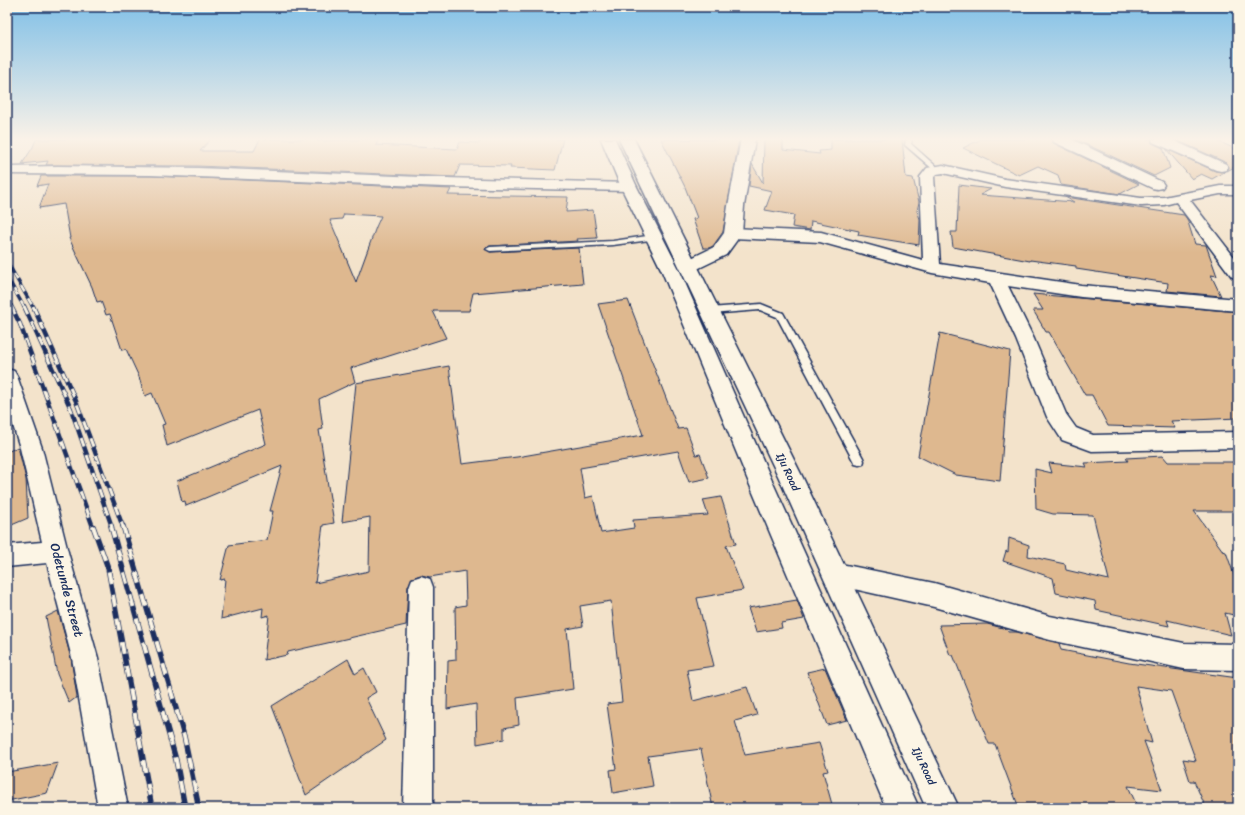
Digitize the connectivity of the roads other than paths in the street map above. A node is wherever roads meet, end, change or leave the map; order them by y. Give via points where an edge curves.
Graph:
1 (318, 177) edge
2 (625, 177) edge
3 (645, 177) edge
4 (741, 177) edge
5 (927, 177) edge
6 (979, 177) edge
7 (1140, 177) edge
8 (1157, 185) dead end
9 (629, 187) junction
10 (1238, 190) edge
11 (1180, 197) junction
12 (734, 233) junction
13 (654, 237) junction
14 (490, 249) dead end
15 (689, 266) junction
16 (932, 268) junction
17 (1238, 273) edge
18 (996, 279) junction
19 (1238, 305) edge
20 (710, 312) junction
21 (7, 376) edge
22 (1238, 440) edge
23 (859, 461) dead end
24 (56, 552) junction
25 (7, 556) edge
26 (836, 574) junction
27 (421, 587) dead end
28 (1238, 657) edge
29 (114, 808) edge
30 (418, 808) edge
31 (903, 808) edge
32 (943, 808) edge

1 - 9 street
2 - 9 main road
3 - 15 main road, Iju Road
4 - 12 main road
5 - 16 street
6 - 11 street via 1141,202
7 - 8 street
9 - 13 main road
10 - 11 street via 1220,190
11 - 17 street
12 - 15 main road via 720,251
12 - 16 street via 821,237
13 - 14 lane via 613,243
13 - 31 main road
15 - 20 main road, Iju Road
16 - 18 street
18 - 19 street via 1081,291
18 - 22 street via 1025,339 1057,417 1069,434 1092,443
20 - 23 lane via 761,307 780,315
20 - 26 main road, Iju Road
21 - 24 street, Odetunde Street via 31,448
24 - 25 street
24 - 29 street, Odetunde Street via 85,658
26 - 28 street via 934,595 1050,628 1176,654
26 - 32 main road, Iju Road
27 - 30 street

